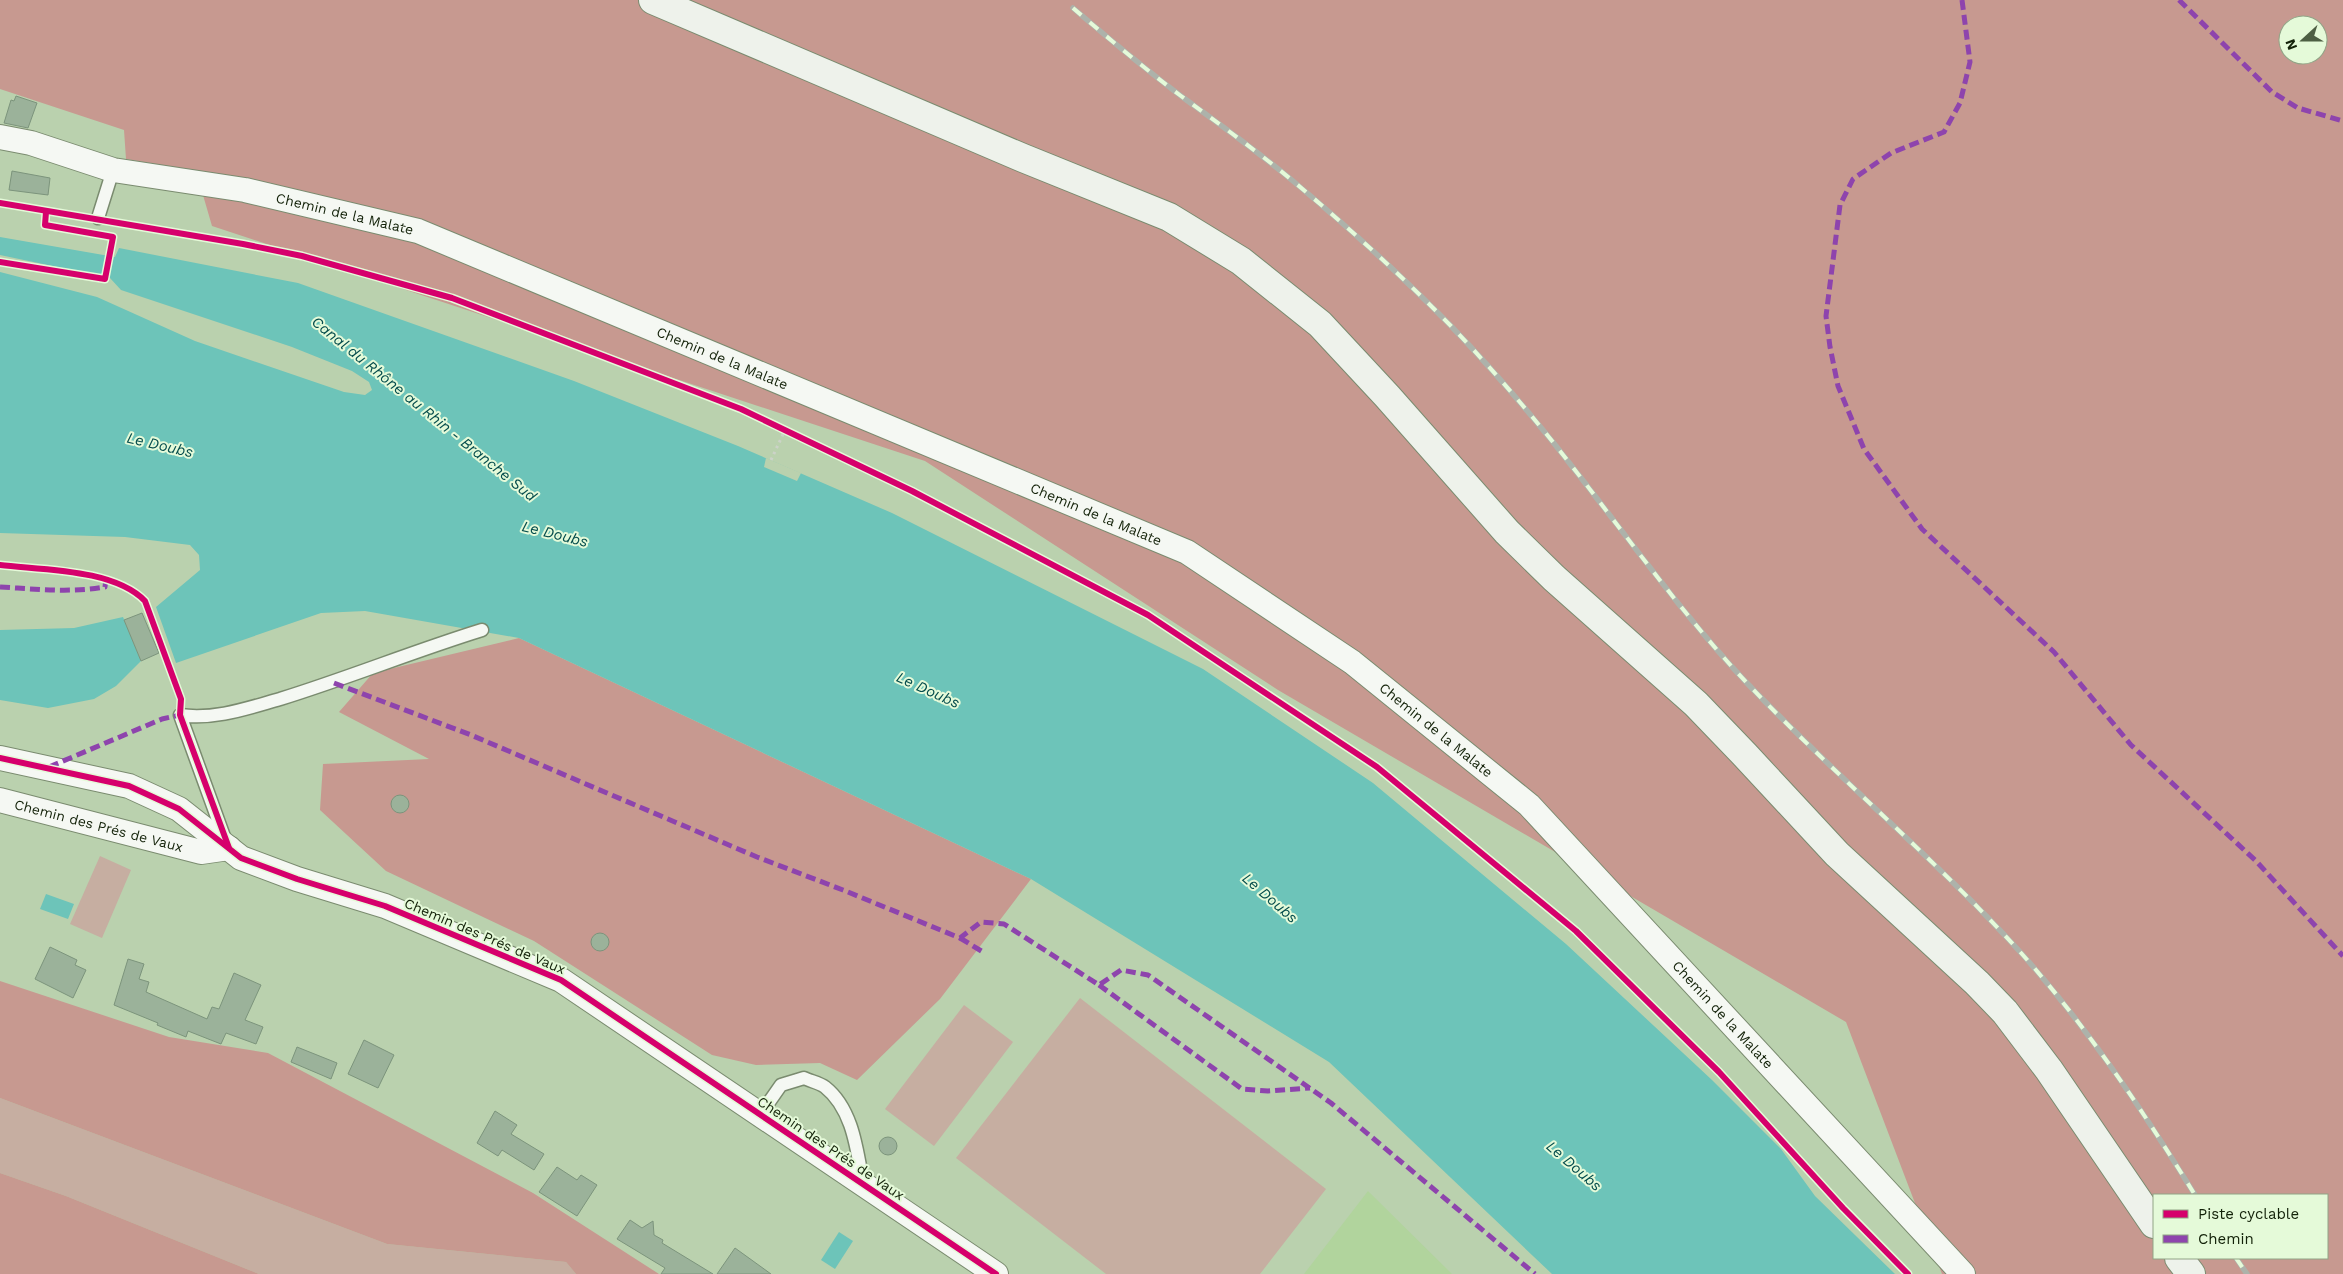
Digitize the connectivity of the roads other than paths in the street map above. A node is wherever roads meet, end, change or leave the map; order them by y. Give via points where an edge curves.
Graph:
1 (653, 0) edge
2 (0, 136) edge
3 (113, 170) junction
4 (98, 218) dead end
5 (482, 630) dead end
6 (0, 758) edge
7 (0, 800) edge
8 (229, 848) junction
9 (760, 1115) junction
10 (864, 1186) junction
11 (2153, 1223) edge
12 (2180, 1259) edge
13 (996, 1274) edge
14 (1963, 1274) edge
15 (2191, 1274) edge

1 - 11 main road via 1169,217 1241,260 1320,324 1507,532 1696,704 1837,854 2005,1012 2049,1070
2 - 3 street, Chemin de la Malate
3 - 4 lane
3 - 14 street, Chemin de la Malate via 245,190 418,231 1187,552 1352,662 1529,805
5 - 8 lane via 422,648 334,682 237,711 198,718 180,715
6 - 8 street, Chemin des Prés de Vaux via 129,786 179,809
7 - 8 street, Chemin des Prés de Vaux via 200,852
8 - 9 street, Chemin des Prés de Vaux via 242,858 385,906 561,980
9 - 10 street, Chemin des Prés de Vaux
9 - 10 lane via 781,1085 804,1078 825,1086 841,1104 855,1138
10 - 13 street, Chemin des Prés de Vaux
12 - 15 main road

